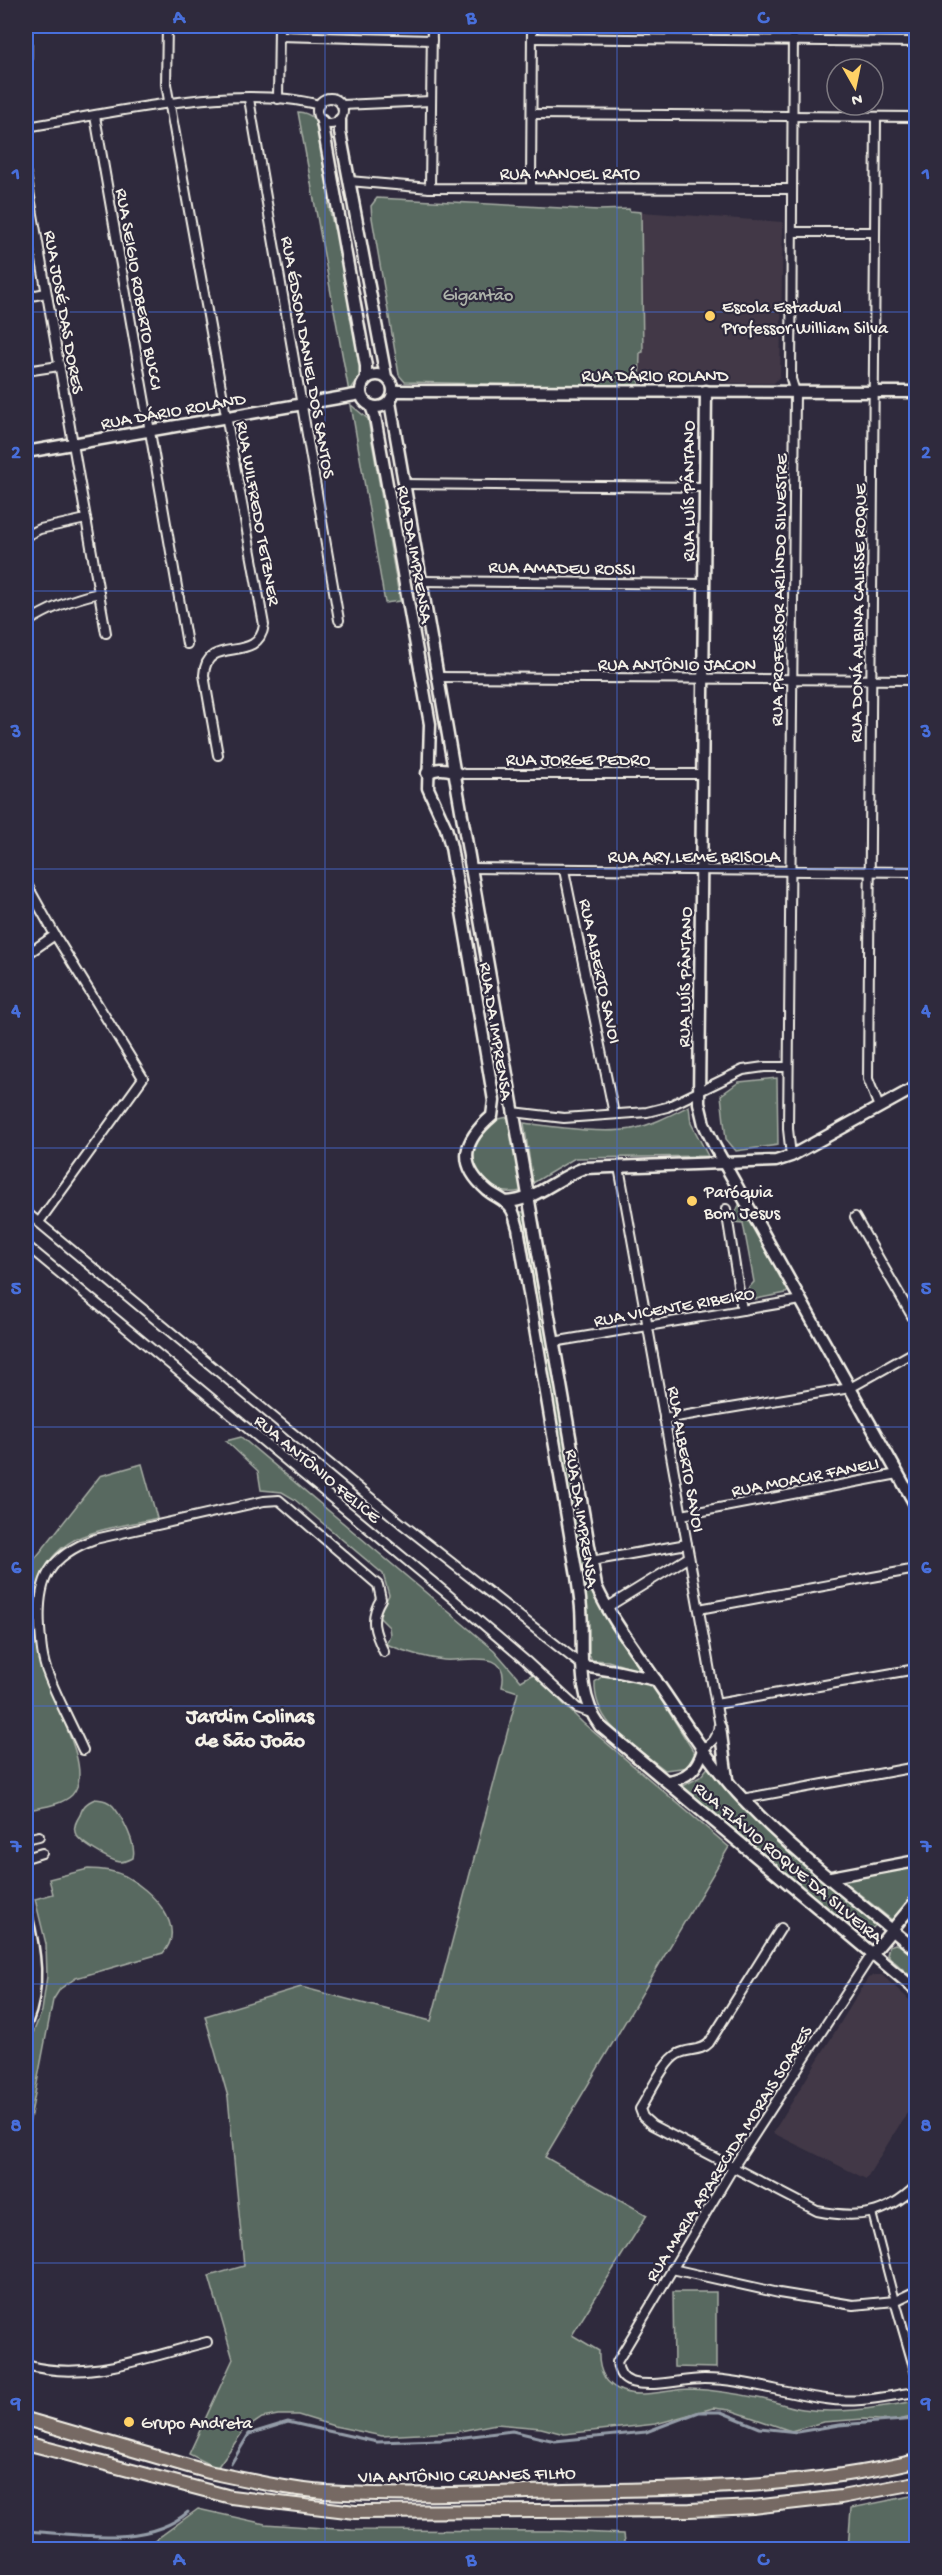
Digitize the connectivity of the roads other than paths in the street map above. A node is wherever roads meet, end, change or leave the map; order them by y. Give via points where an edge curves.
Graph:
1 (27, 26) edge
2 (167, 26) edge
3 (279, 26) edge
4 (432, 26) edge
5 (532, 26) edge
6 (793, 26) edge
7 (279, 36) junction
8 (532, 38) junction
9 (432, 40) junction
10 (793, 40) junction
11 (916, 42) edge
12 (249, 99) junction
13 (278, 99) junction
14 (431, 101) junction
15 (171, 104) junction
16 (319, 105) junction
17 (342, 105) junction
18 (532, 114) junction
19 (26, 115) edge
20 (95, 116) junction
21 (792, 117) junction
22 (825, 117) edge
23 (876, 117) edge
24 (885, 117) edge
25 (916, 117) edge
26 (340, 120) junction
27 (321, 121) junction
28 (26, 127) edge
29 (26, 174) edge
30 (349, 181) junction
31 (531, 187) junction
32 (430, 188) junction
33 (792, 189) junction
34 (30, 221) edge
35 (792, 232) junction
36 (875, 232) junction
37 (46, 293) junction
38 (26, 297) edge
39 (59, 366) junction
40 (26, 371) edge
41 (386, 377) junction
42 (366, 379) junction
43 (394, 391) junction
44 (706, 391) junction
45 (795, 392) junction
46 (874, 392) junction
47 (916, 392) edge
48 (361, 394) junction
49 (390, 402) junction
50 (302, 404) junction
51 (370, 406) junction
52 (227, 417) junction
53 (150, 430) junction
54 (73, 444) junction
55 (26, 452) edge
56 (403, 484) junction
57 (705, 487) junction
58 (86, 519) junction
59 (26, 536) edge
60 (420, 581) junction
61 (704, 584) junction
62 (99, 593) junction
63 (339, 620) dead end
64 (26, 623) edge
65 (106, 633) dead end
66 (188, 644) dead end
67 (437, 677) junction
68 (703, 679) junction
69 (792, 680) junction
70 (871, 680) junction
71 (916, 680) edge
72 (218, 755) dead end
73 (454, 771) junction
74 (427, 773) junction
75 (703, 774) junction
76 (470, 868) junction
77 (564, 870) junction
78 (702, 871) junction
79 (790, 872) junction
80 (870, 872) junction
81 (916, 872) edge
82 (26, 883) edge
83 (55, 935) junction
84 (26, 955) edge
85 (788, 1067) junction
86 (916, 1087) edge
87 (699, 1091) junction
88 (879, 1107) junction
89 (513, 1112) junction
90 (614, 1114) junction
91 (492, 1116) junction
92 (791, 1156) junction
93 (724, 1164) junction
94 (619, 1167) junction
95 (527, 1199) junction
96 (505, 1202) junction
97 (726, 1209) dead end
98 (26, 1212) edge
99 (855, 1216) dead end
100 (39, 1222) junction
101 (26, 1245) edge
102 (801, 1300) junction
103 (742, 1310) junction
104 (916, 1323) edge
105 (648, 1326) junction
106 (553, 1342) junction
107 (916, 1351) edge
108 (850, 1388) junction
109 (664, 1419) junction
110 (898, 1474) junction
111 (916, 1506) edge
112 (682, 1515) junction
113 (687, 1544) junction
114 (689, 1557) junction
115 (591, 1561) junction
116 (916, 1569) edge
117 (606, 1608) junction
118 (699, 1609) junction
119 (384, 1652) dead end
120 (583, 1666) junction
121 (916, 1668) edge
122 (656, 1680) junction
123 (716, 1704) junction
124 (591, 1713) junction
125 (720, 1727) junction
126 (83, 1750) dead end
127 (704, 1750) junction
128 (916, 1767) edge
129 (727, 1780) junction
130 (668, 1781) junction
131 (742, 1798) junction
132 (39, 1836) dead end
133 (26, 1839) edge
134 (42, 1853) dead end
135 (26, 1858) edge
136 (916, 1861) edge
137 (831, 1877) junction
138 (916, 1901) edge
139 (26, 1914) edge
140 (781, 1928) dead end
141 (892, 1929) junction
142 (916, 1950) edge
143 (872, 1953) junction
144 (916, 1990) edge
145 (26, 2023) edge
146 (734, 2166) junction
147 (916, 2186) edge
148 (872, 2213) junction
149 (672, 2269) junction
150 (916, 2291) edge
151 (895, 2301) junction
152 (207, 2342) dead end
153 (26, 2365) edge
154 (916, 2374) edge
155 (916, 2392) edge
156 (26, 2419) edge
157 (26, 2442) edge
158 (916, 2461) edge
159 (916, 2482) edge

1 - 19 street
2 - 15 street, RUA WILFREDO TETZNER via 166,84
3 - 7 street
4 - 9 street
5 - 8 street
6 - 10 street, RUA PROFESSOR ARLÍNDO SILVESTRE
7 - 9 street
7 - 13 street
8 - 10 street
8 - 18 street
9 - 14 street
10 - 11 street
10 - 21 street, RUA PROFESSOR ARLÍNDO SILVESTRE
12 - 13 street
12 - 15 street
12 - 50 street, RUA ÉDSON DANIEL DOS SANTOS
13 - 16 street
14 - 17 street
14 - 32 street
15 - 20 street
15 - 52 street, RUA WILFREDO TETZNER
16 - 17 street via 331,98
16 - 27 street
17 - 26 street
18 - 21 street
18 - 31 street
20 - 28 street
20 - 53 street, RUA SEIGIO ROBERTO BUCCI
21 - 22 street
21 - 33 street, RUA PROFESSOR ARLÍNDO SILVESTRE
23 - 36 street, RUA DONÁ ALBINA CALISSE ROQUE
24 - 25 street
26 - 27 street via 332,124
26 - 30 street
27 - 42 street
29 - 34 street, RUA JOSÉ DAS DORES
30 - 32 street, RUA MANOEL RATO
30 - 41 street
31 - 32 street, RUA MANOEL RATO
31 - 33 street, RUA MANOEL RATO
33 - 35 street, RUA PROFESSOR ARLÍNDO SILVESTRE
34 - 37 street, RUA JOSÉ DAS DORES
35 - 36 street
35 - 45 street, RUA PROFESSOR ARLÍNDO SILVESTRE via 790,379
36 - 46 street, RUA DONÁ ALBINA CALISSE ROQUE
37 - 38 street
37 - 39 street, RUA JOSÉ DAS DORES
39 - 40 street
39 - 54 street, RUA JOSÉ DAS DORES
41 - 42 street
41 - 43 street
42 - 48 street
43 - 44 street, RUA DÁRIO ROLAND
43 - 49 street, RUA DA IMPRENSA
44 - 45 street, RUA DÁRIO ROLAND
44 - 57 street, RUA LUÍS PÂNTANO
45 - 46 street, RUA DÁRIO ROLAND
45 - 69 street, RUA PROFESSOR ARLÍNDO SILVESTRE
46 - 47 street, RUA DÁRIO ROLAND
46 - 70 street, RUA DONÁ ALBINA CALISSE ROQUE
48 - 50 street, RUA DÁRIO ROLAND
48 - 51 street, RUA DA IMPRENSA
49 - 51 street
49 - 56 street, RUA DA IMPRENSA
50 - 52 street, RUA DÁRIO ROLAND
50 - 63 street, RUA ÉDSON DANIEL DOS SANTOS
51 - 74 street, RUA DA IMPRENSA via 430,724
52 - 53 street, RUA DÁRIO ROLAND
52 - 72 street, RUA WILFREDO TETZNER via 264,625 257,643 220,651 205,664
53 - 54 street, RUA DÁRIO ROLAND
53 - 66 street, RUA SEIGIO ROBERTO BUCCI
54 - 55 street, RUA DÁRIO ROLAND
54 - 58 street, RUA JOSÉ DAS DORES
56 - 57 street
56 - 60 street, RUA DA IMPRENSA
57 - 61 street, RUA LUÍS PÂNTANO
58 - 59 street
58 - 62 street, RUA JOSÉ DAS DORES
60 - 61 street, RUA AMADEU ROSSI
60 - 67 street, RUA DA IMPRENSA
61 - 68 street, RUA LUÍS PÂNTANO
62 - 64 street via 47,609
62 - 65 street, RUA JOSÉ DAS DORES
67 - 68 street, RUA ANTÔNIO JACON
67 - 73 street, RUA DA IMPRENSA
68 - 69 street, RUA ANTÔNIO JACON
68 - 75 street, RUA LUÍS PÂNTANO
69 - 70 street, RUA ANTÔNIO JACON
69 - 79 street, RUA PROFESSOR ARLÍNDO SILVESTRE
70 - 71 street, RUA ANTÔNIO JACON
70 - 80 street, RUA DONÁ ALBINA CALISSE ROQUE
73 - 74 street via 444,768
73 - 75 street, RUA JORGE PEDRO
73 - 76 street, RUA DA IMPRENSA
74 - 91 street, RUA DA IMPRENSA via 451,847 494,1101
75 - 78 street, RUA LUÍS PÂNTANO
76 - 77 street, RUA ARY LEME BRISOLA
76 - 89 street, RUA DA IMPRENSA
77 - 78 street, RUA ARY LEME BRISOLA
77 - 90 street, RUA ALBERTO SAVOI
78 - 79 street, RUA ARY LEME BRISOLA
78 - 87 street, RUA LUÍS PÂNTANO
79 - 80 street, RUA ARY LEME BRISOLA
79 - 85 street, RUA PROFESSOR ARLÍNDO SILVESTRE
80 - 81 street, RUA ARY LEME BRISOLA
80 - 88 street, RUA DONÁ ALBINA CALISSE ROQUE via 868,1079
82 - 83 street
83 - 84 street
83 - 100 street via 143,1078
85 - 87 street via 743,1070
85 - 92 street, RUA PROFESSOR ARLÍNDO SILVESTRE
86 - 88 street
87 - 90 street via 667,1107
87 - 93 street, RUA LUÍS PÂNTANO via 704,1124
88 - 92 street
89 - 90 street via 564,1118
89 - 91 street
89 - 95 street, RUA DA IMPRENSA
91 - 96 street, RUA DA IMPRENSA via 470,1140 469,1168 489,1192
92 - 93 street via 776,1161
93 - 94 street
93 - 102 street, RUA LUÍS PÂNTANO
94 - 95 street via 584,1168
94 - 105 street, RUA ALBERTO SAVOI
95 - 96 street
95 - 106 street, RUA DA IMPRENSA
96 - 120 street, RUA DA IMPRENSA via 513,1210 518,1228 577,1575
97 - 103 street
98 - 100 street, RUA ANTÔNIO FELICE
99 - 104 street
100 - 120 street, RUA ANTÔNIO FELICE via 401,1523
101 - 124 street, RUA ANTÔNIO FELICE via 454,1600 577,1708
102 - 103 street, RUA VICENTE RIBEIRO
102 - 108 street, RUA LUÍS PÂNTANO
103 - 105 street, RUA VICENTE RIBEIRO
105 - 106 street, RUA VICENTE RIBEIRO
105 - 109 street, RUA ALBERTO SAVOI
106 - 115 street, RUA DA IMPRENSA
107 - 108 street
108 - 109 street
108 - 110 street, RUA LUÍS PÂNTANO
109 - 112 street, RUA ALBERTO SAVOI
110 - 111 street, RUA LUÍS PÂNTANO
110 - 112 street, RUA MOACIR FANELI
112 - 113 street, RUA ALBERTO SAVOI
113 - 114 street, RUA ALBERTO SAVOI
113 - 115 street
114 - 117 street
114 - 118 street, RUA ALBERTO SAVOI
115 - 117 street, RUA DA IMPRENSA
116 - 118 street
117 - 122 street, RUA DA IMPRENSA
118 - 123 street, RUA ALBERTO SAVOI
119 - 126 street via 376,1637 373,1611 381,1599 378,1585 279,1500 94,1539 74,1547 52,1566 45,1578 40,1604 47,1672
120 - 122 street
120 - 124 street, RUA DA IMPRENSA
121 - 123 street
122 - 127 street, RUA DA IMPRENSA
123 - 125 street, RUA ALBERTO SAVOI
124 - 130 street, RUA DA IMPRENSA via 600,1726
125 - 127 street
125 - 129 street
127 - 129 street, RUA FLÁVIO ROQUE DA SILVEIRA
127 - 130 street via 690,1774
128 - 131 street
129 - 131 street, RUA FLÁVIO ROQUE DA SILVEIRA
130 - 143 street, RUA FLÁVIO ROQUE DA SILVEIRA
131 - 137 street, RUA FLÁVIO ROQUE DA SILVEIRA
132 - 133 street
134 - 135 street
136 - 137 street
137 - 141 street, RUA FLÁVIO ROQUE DA SILVEIRA
138 - 141 street
139 - 145 street via 35,1963 34,1992
140 - 146 street via 709,2043 675,2055 640,2109 652,2125
141 - 142 street, RUA FLÁVIO ROQUE DA SILVEIRA
141 - 143 street
143 - 144 street, RUA FLÁVIO ROQUE DA SILVEIRA
143 - 146 street, RUA MARIA APARECIDA MORAIS SOARES
146 - 148 street via 817,2211 847,2217
146 - 149 street, RUA MARIA APARECIDA MORAIS SOARES
147 - 148 street via 903,2199
148 - 151 street
149 - 151 street via 853,2305
149 - 155 street, RUA MARIA APARECIDA MORAIS SOARES via 617,2362 618,2372 628,2382 732,2381 827,2400
150 - 151 street
151 - 154 street
152 - 153 street via 91,2370 69,2372
156 - 158 main road, VIA ANTÔNIO CRUANES FILHO via 229,2477 322,2492 383,2495 726,2488 805,2481
157 - 159 main road, VIA ANTÔNIO CRUANES FILHO via 231,2497 355,2512 753,2507 841,2497

